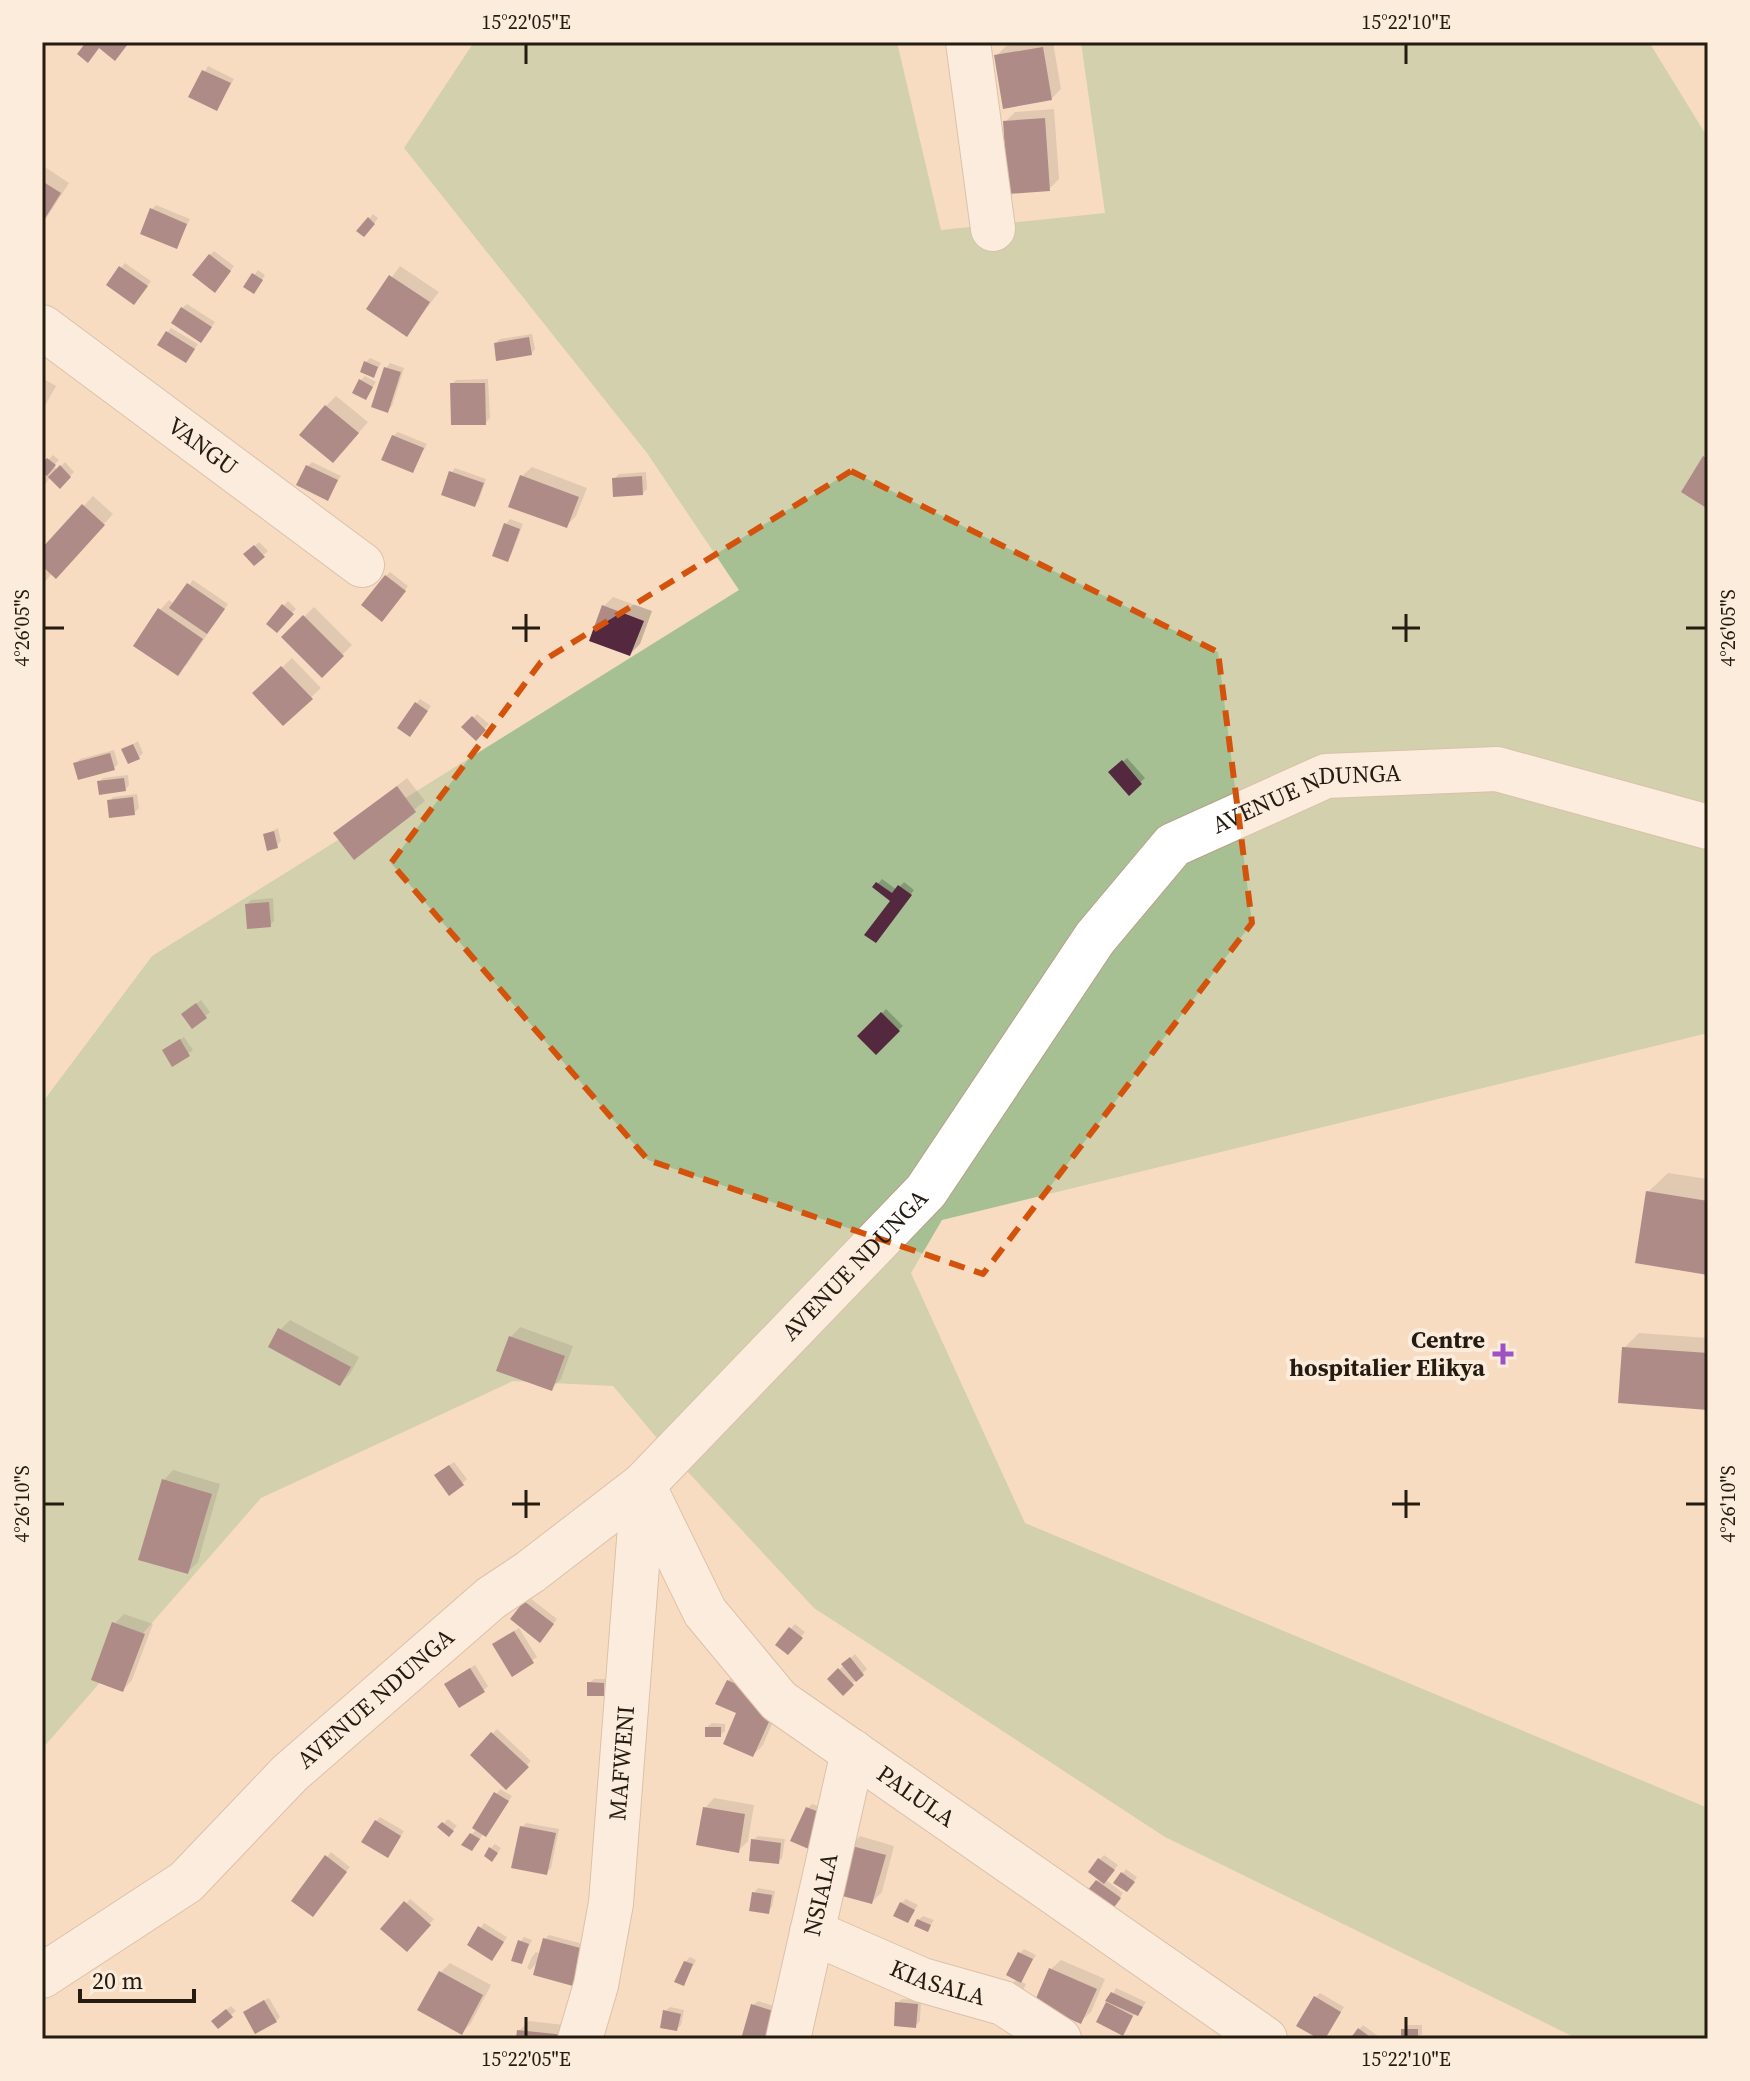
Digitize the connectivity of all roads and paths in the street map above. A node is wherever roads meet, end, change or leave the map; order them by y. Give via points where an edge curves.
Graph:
1 (968, 42) edge
2 (993, 229) dead end
3 (42, 327) edge
4 (362, 565) dead end
5 (1708, 827) edge
6 (643, 1485) junction
7 (853, 1752) junction
8 (812, 1932) junction
9 (42, 1976) edge
10 (580, 2039) edge
11 (788, 2039) edge
12 (1059, 2039) edge
13 (1265, 2039) edge

1 - 2 street
3 - 4 street, VANGU
5 - 6 street, AVENUE NDUNGA via 1497,769 1326,776 1173,845 1095,938 926,1191
6 - 7 street, PALULA via 705,1612 779,1701
6 - 9 street, AVENUE NDUNGA via 491,1598 290,1773 186,1882
6 - 10 street, MAFWENI via 611,1903
7 - 8 street, NSIALA
7 - 13 street, PALULA
8 - 11 street, NSIALA
8 - 12 street, KIASALA via 922,1980 1003,2003

